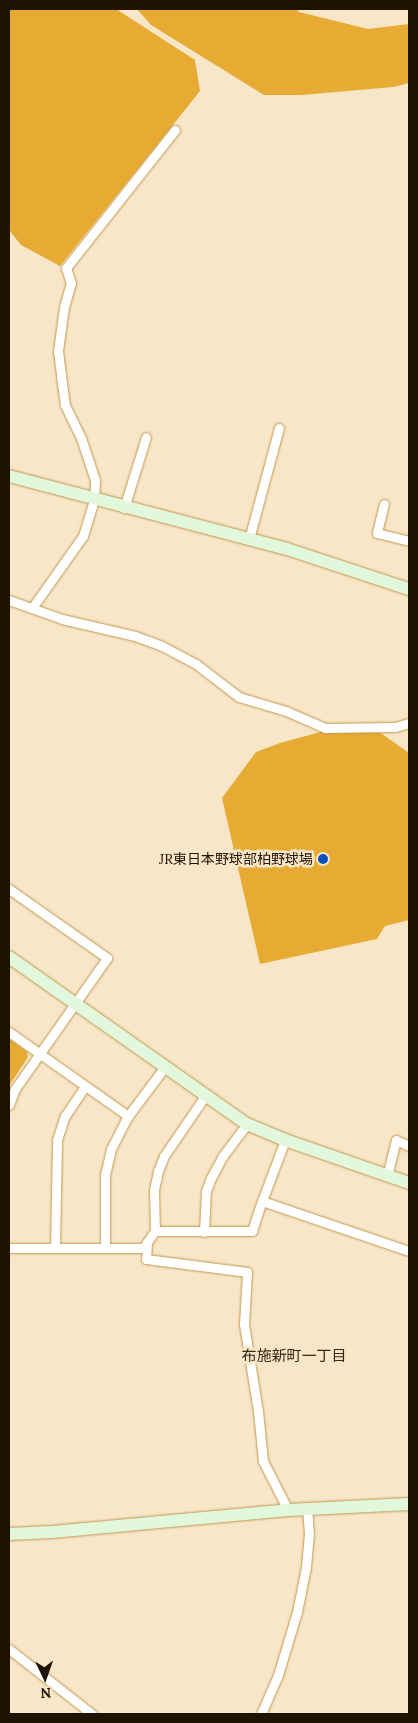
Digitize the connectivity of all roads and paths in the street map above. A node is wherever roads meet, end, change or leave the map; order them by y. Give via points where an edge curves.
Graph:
1 (175, 130) dead end
2 (279, 428) dead end
3 (146, 437) dead end
4 (9, 476) edge
5 (94, 500) junction
6 (384, 504) dead end
7 (124, 508) junction
8 (249, 539) junction
9 (409, 541) edge
10 (409, 589) edge
11 (9, 600) edge
12 (32, 608) junction
13 (409, 723) edge
14 (9, 889) edge
15 (9, 957) edge
16 (74, 1004) junction
17 (9, 1032) edge
18 (39, 1054) junction
19 (164, 1068) junction
20 (85, 1086) junction
21 (205, 1096) junction
22 (9, 1105) edge
23 (128, 1116) junction
24 (247, 1124) junction
25 (285, 1140) junction
26 (409, 1146) edge
27 (386, 1176) junction
28 (409, 1183) edge
29 (262, 1201) junction
30 (155, 1231) junction
31 (204, 1232) junction
32 (147, 1242) junction
33 (9, 1248) edge
34 (55, 1248) junction
35 (105, 1248) junction
36 (409, 1251) edge
37 (409, 1504) edge
38 (308, 1509) junction
39 (288, 1510) junction
40 (9, 1534) edge
41 (9, 1649) edge
42 (92, 1714) edge
43 (261, 1714) edge

1 - 5 street via 66,268 71,284 58,351 65,405 82,438 95,480
2 - 8 street
3 - 7 street
4 - 5 street
5 - 7 street
5 - 12 street via 83,536
6 - 9 street via 377,533
7 - 8 street
8 - 10 street
11 - 12 street
12 - 13 street via 160,645 196,664 239,697 286,711 325,728 395,727
14 - 16 street via 106,958
15 - 16 street
16 - 18 street
16 - 19 street
17 - 18 street
18 - 20 street
18 - 22 street via 15,1089
19 - 21 street
19 - 23 street
20 - 23 street
20 - 34 street via 64,1116 57,1140
21 - 24 street
21 - 30 street via 158,1170 154,1190
23 - 35 street via 117,1133 107,1164
24 - 25 street
24 - 31 street via 211,1178 206,1191
25 - 27 street
25 - 29 street
26 - 27 street via 396,1140
27 - 28 street
29 - 31 street via 252,1231
29 - 36 street
30 - 31 street
30 - 32 street
32 - 35 street via 143,1248
32 - 39 street via 146,1259 247,1272 244,1324 263,1461
33 - 34 street
34 - 35 street
37 - 38 street
38 - 39 street
38 - 43 street via 306,1567 297,1612 278,1675
39 - 40 street
41 - 42 street

